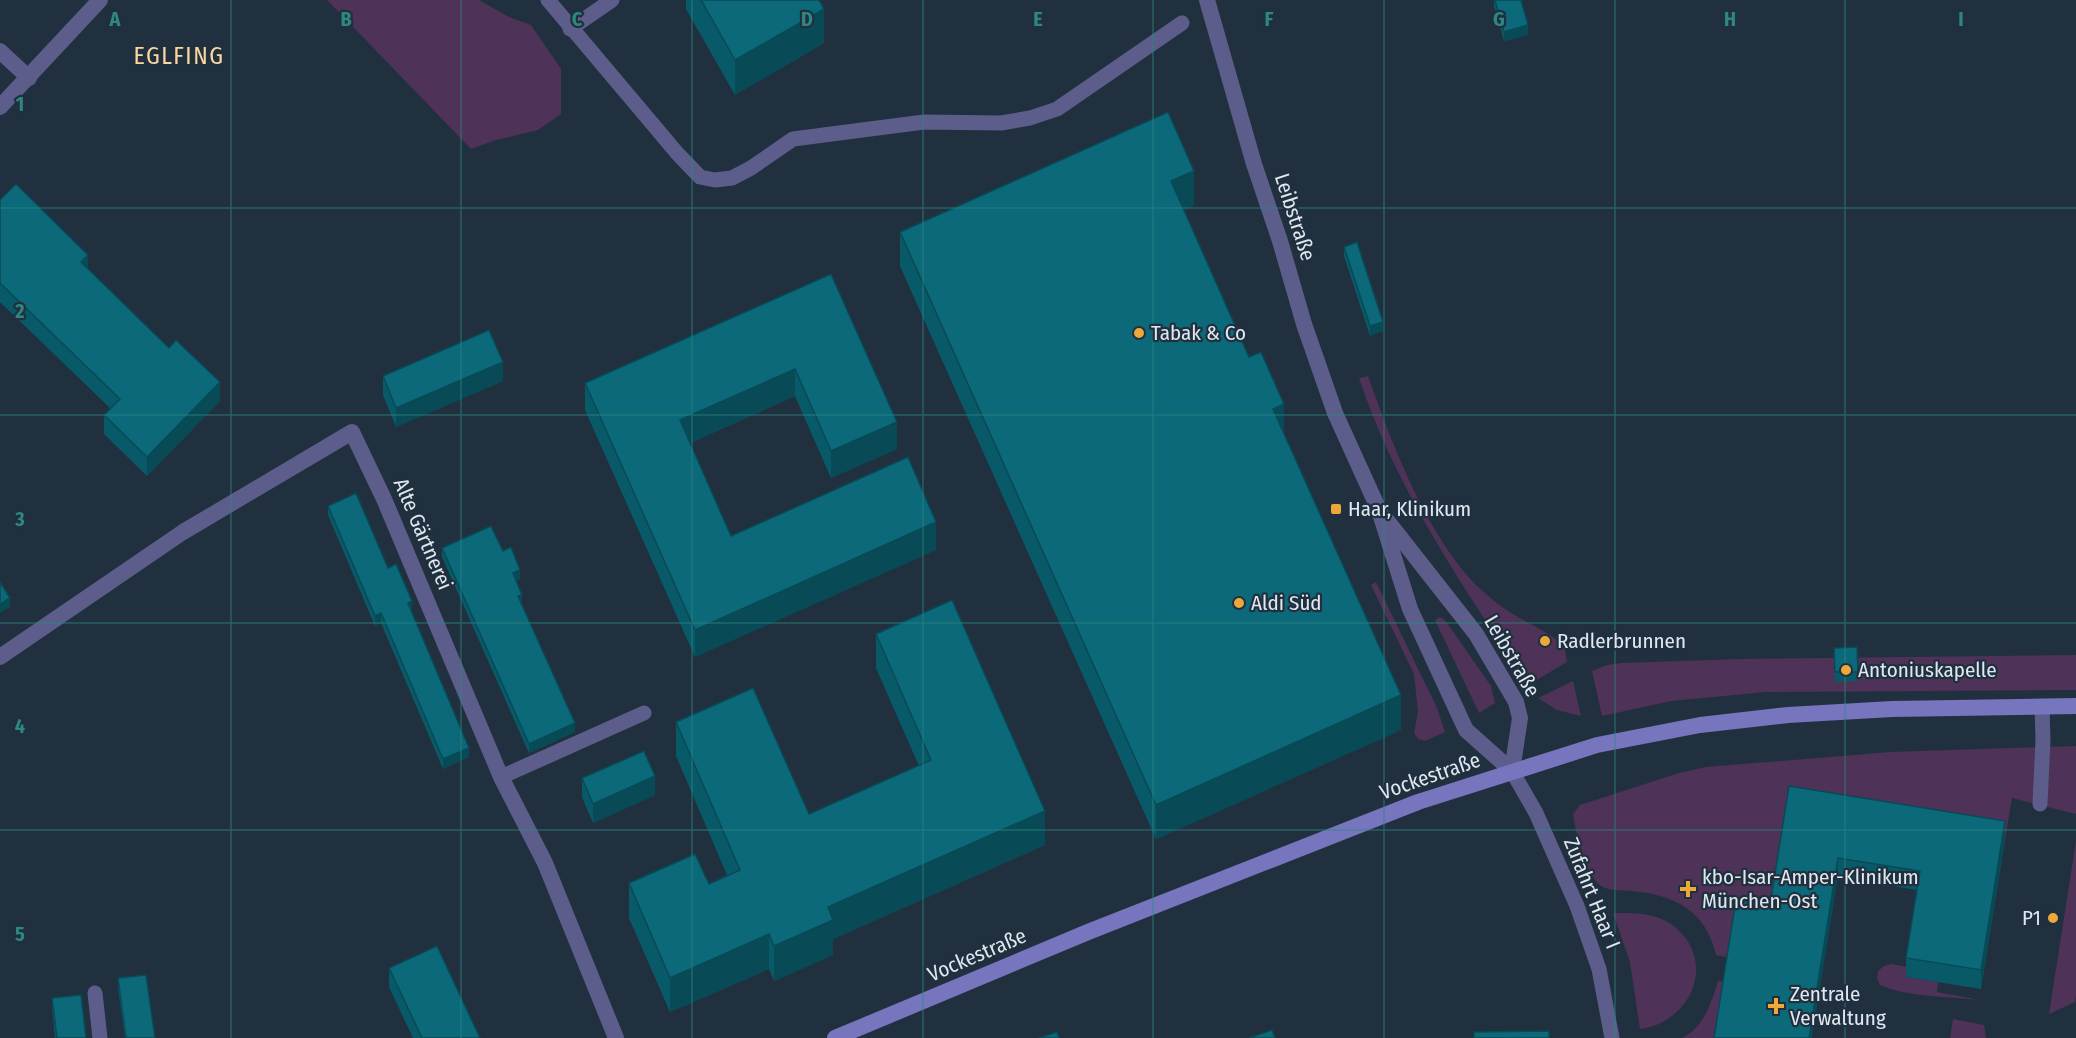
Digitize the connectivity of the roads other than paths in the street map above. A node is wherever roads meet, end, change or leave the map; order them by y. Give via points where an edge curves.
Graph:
1 (100, 0) edge
2 (548, 0) edge
3 (612, 0) edge
4 (1207, 0) edge
5 (1182, 23) dead end
6 (570, 28) junction
7 (0, 51) edge
8 (29, 78) junction
9 (0, 107) edge
10 (1379, 510) junction
11 (0, 657) edge
12 (2042, 706) junction
13 (2076, 706) edge
14 (644, 713) dead end
15 (1512, 771) junction
16 (501, 777) junction
17 (2040, 804) dead end
18 (95, 993) dead end
19 (100, 1038) edge
20 (616, 1038) edge
21 (835, 1038) edge
22 (1612, 1038) edge

1 - 8 street
2 - 6 lane
3 - 6 lane
4 - 10 street, Leibstraße via 1304,324 1335,413
5 - 6 lane via 1048,112 1001,123 924,122 793,139 732,178 716,180 700,177
7 - 8 street
8 - 9 street
10 - 15 street, Leibstraße via 1410,609 1466,730
10 - 15 street, Leibstraße via 1476,634 1516,702 1520,718
11 - 16 street, Alte Gärtnerei via 183,532 352,432
12 - 13 main road, Vockestraße
12 - 15 main road, Vockestraße via 1788,715 1700,725 1612,741
12 - 17 lane
14 - 16 lane
15 - 21 main road, Vockestraße via 1418,802 1088,932
15 - 22 lane, Zufahrt Haar I via 1536,813 1577,906 1599,969
16 - 20 street, Alte Gärtnerei via 545,863
18 - 19 lane

